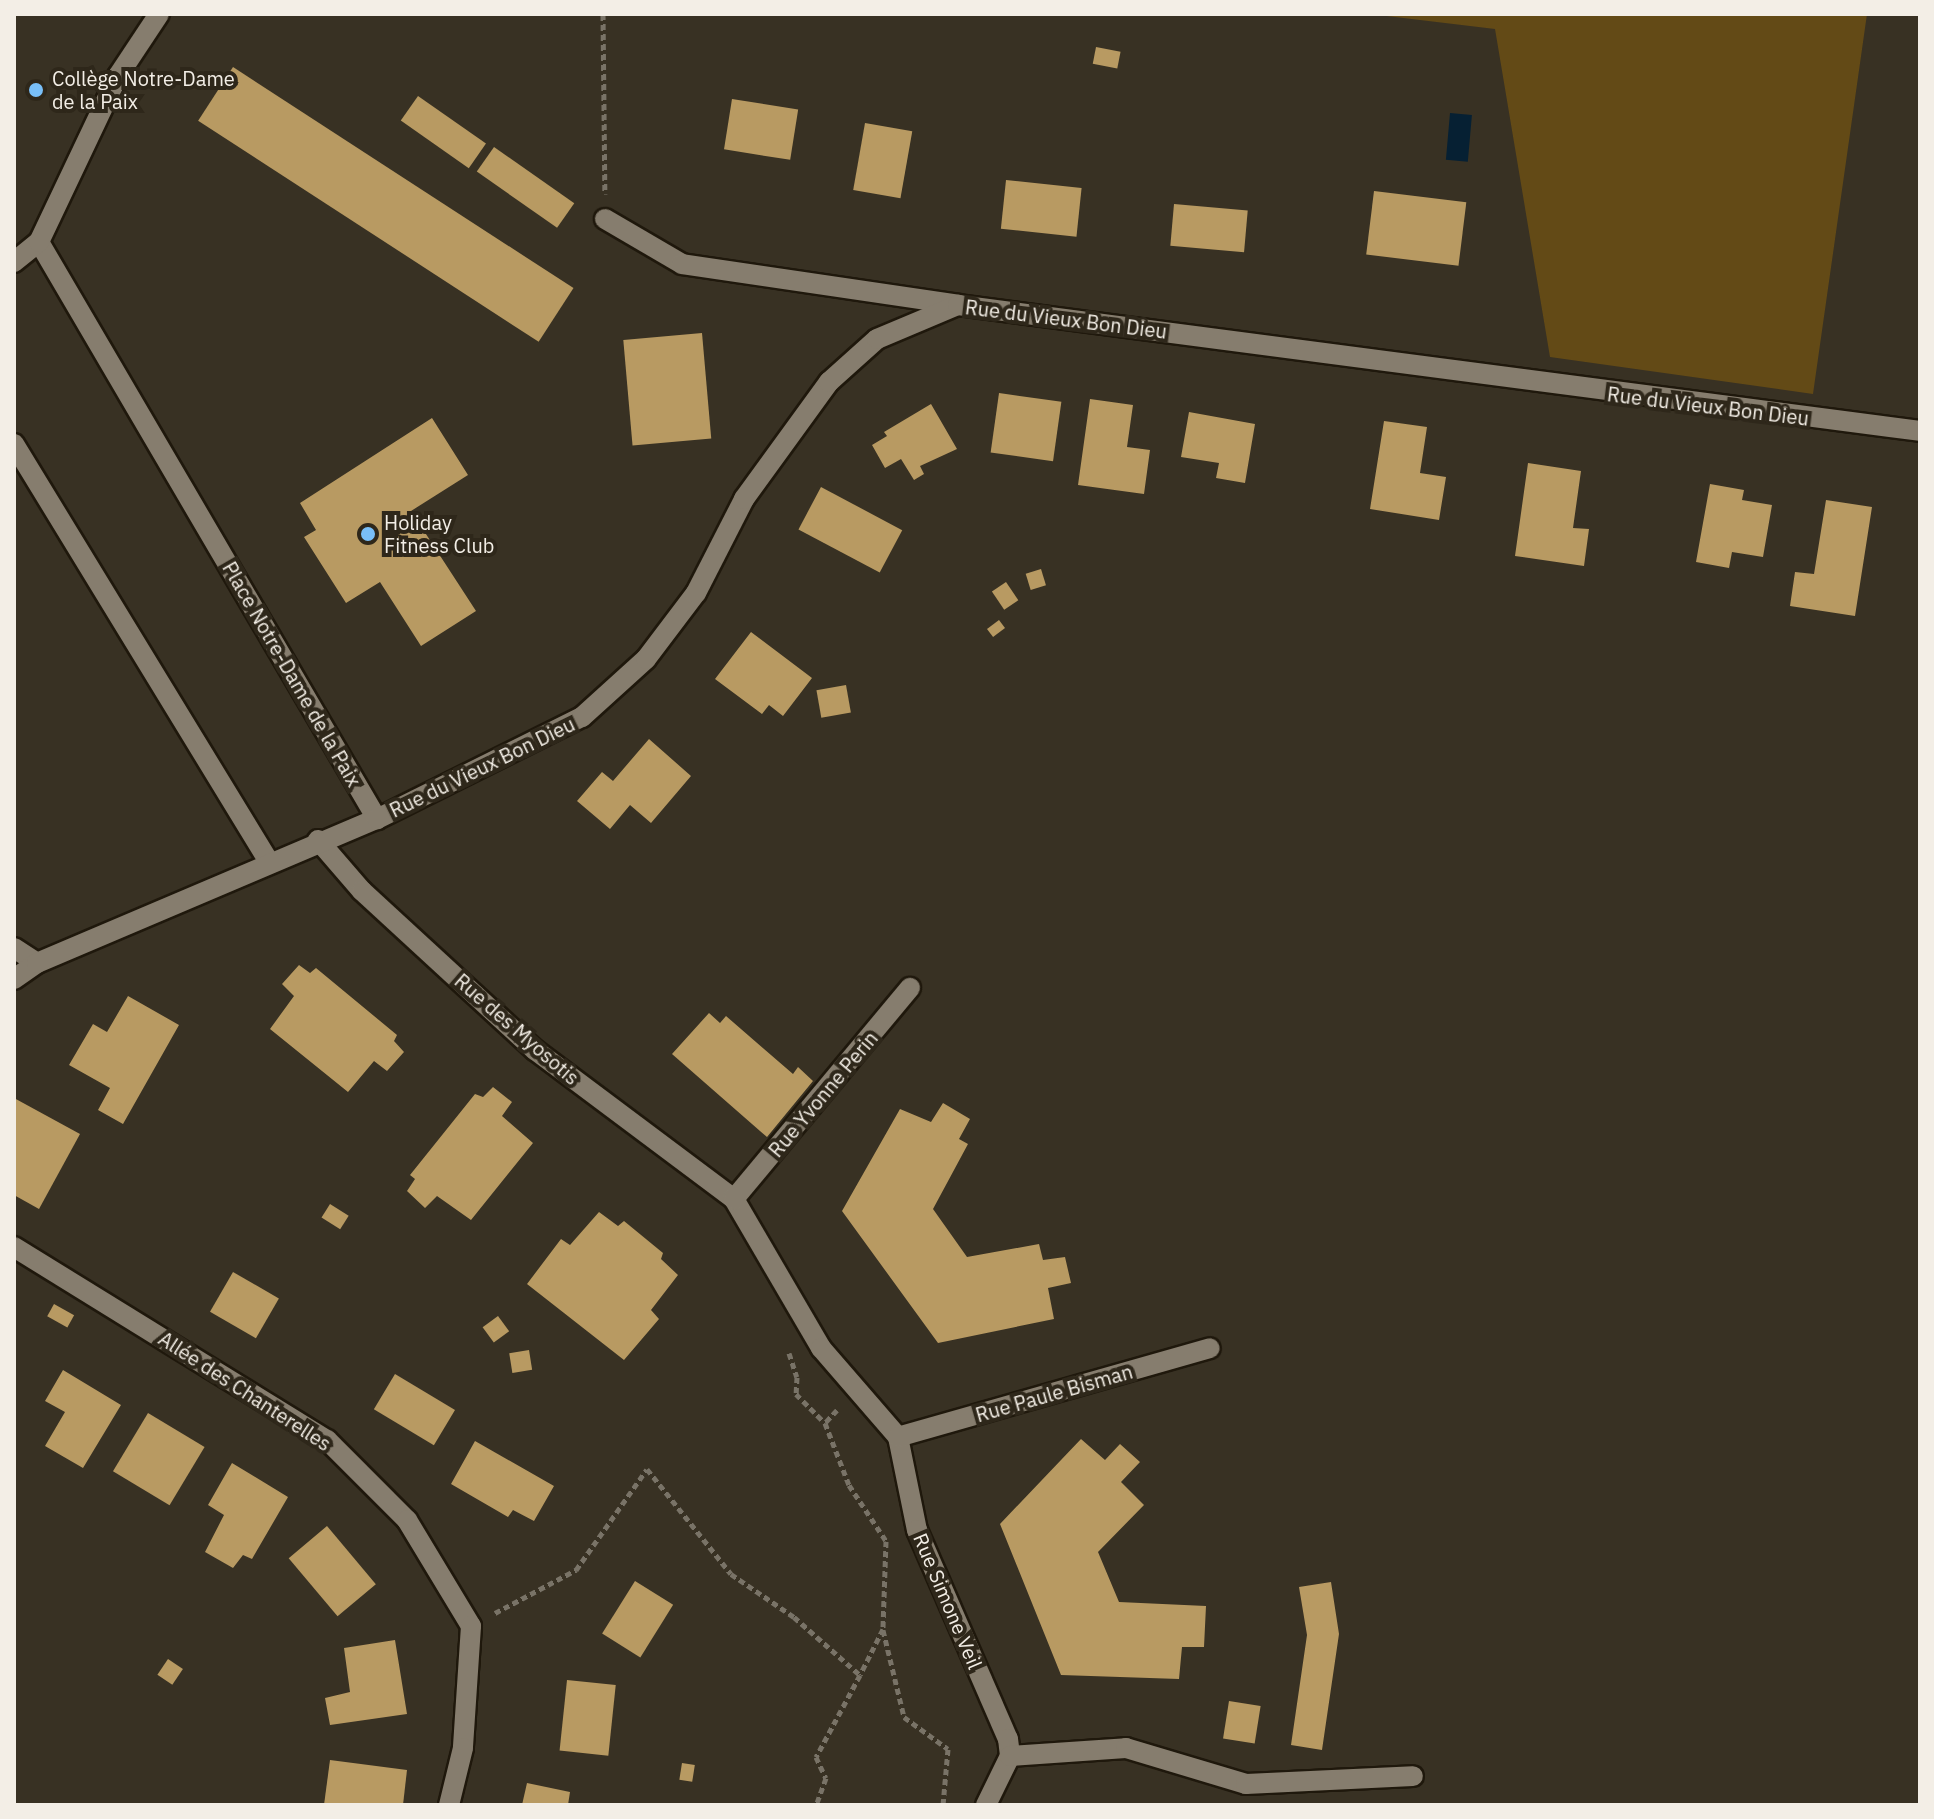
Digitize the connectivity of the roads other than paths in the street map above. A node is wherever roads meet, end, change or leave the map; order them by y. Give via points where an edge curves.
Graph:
1 (159, 14) edge
2 (605, 219) road end
3 (39, 242) junction
4 (14, 262) edge
5 (958, 305) junction
6 (1920, 431) edge
7 (14, 444) edge
8 (377, 819) junction
9 (318, 840) junction
10 (269, 862) junction
11 (14, 948) edge
12 (37, 963) junction
13 (14, 979) edge
14 (910, 988) dead end
15 (734, 1199) junction
16 (14, 1247) edge
17 (1210, 1348) dead end
18 (898, 1437) junction
19 (1010, 1756) junction
20 (1413, 1776) dead end
21 (449, 1805) edge
22 (986, 1805) edge

1 - 3 street via 118,76
2 - 5 street via 682,264
3 - 4 street
3 - 8 street, Place Notre-Dame de la Paix
5 - 6 street, Rue du Vieux Bon Dieu
5 - 8 street, Rue du Vieux Bon Dieu via 877,339 829,382 744,499 696,593 646,659 582,717
7 - 10 street
8 - 9 street
9 - 10 street
9 - 15 street, Rue des Myosotis via 362,891 535,1050
10 - 12 street
11 - 12 street
12 - 13 street
14 - 15 street, Rue Yvonne Perin
15 - 18 street via 773,1272 855,1393
16 - 21 street, Allée des Chanterelles via 327,1440 407,1520 471,1626 463,1748
17 - 18 street, Rue Paule Bisman
18 - 19 street, Rue Simone Veil via 917,1530 1008,1739
19 - 20 street via 1126,1748 1246,1784
19 - 22 street

